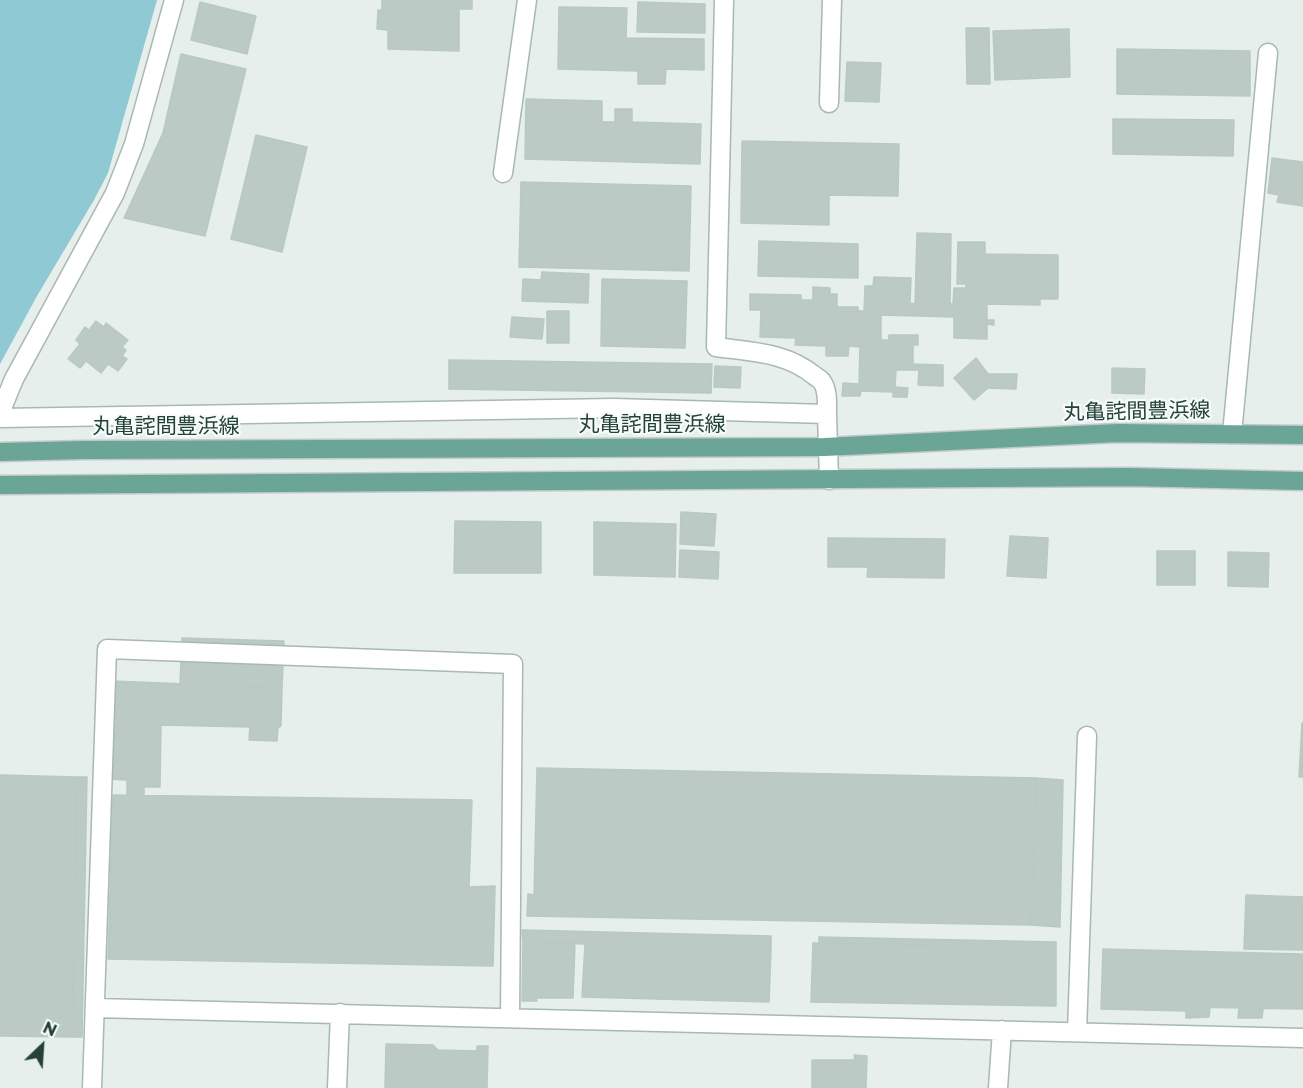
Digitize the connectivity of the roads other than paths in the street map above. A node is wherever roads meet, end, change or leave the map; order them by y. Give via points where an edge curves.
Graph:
1 (174, 0) edge
2 (527, 0) edge
3 (724, 0) edge
4 (832, 0) edge
5 (1268, 53) dead end
6 (829, 103) dead end
7 (502, 174) dead end
8 (0, 413) edge
9 (827, 414) junction
10 (0, 418) edge
11 (1232, 434) junction
12 (1303, 435) edge
13 (828, 447) junction
14 (0, 452) edge
15 (829, 480) junction
16 (1303, 481) edge
17 (0, 485) edge
18 (1087, 736) dead end
19 (95, 1008) junction
20 (340, 1013) junction
21 (510, 1018) junction
22 (1002, 1030) junction
23 (1077, 1032) junction
24 (1303, 1038) edge
25 (92, 1088) edge
26 (338, 1088) edge
27 (998, 1088) edge

1 - 8 street via 134,144 115,193 14,379
2 - 7 street
3 - 9 street via 716,347 783,357 804,366 824,382
4 - 6 street
5 - 11 street
9 - 10 street via 614,408
9 - 13 street
11 - 12 main road, 丸亀詫間豊浜線
11 - 13 main road, 丸亀詫間豊浜線 via 1118,433
13 - 14 main road, 丸亀詫間豊浜線
13 - 15 street
15 - 16 main road via 1129,477
15 - 17 main road
18 - 23 street
19 - 20 street
19 - 21 street via 107,649 513,664
19 - 25 street
20 - 21 street
20 - 26 street
21 - 22 street
22 - 23 street
22 - 27 street
23 - 24 street

